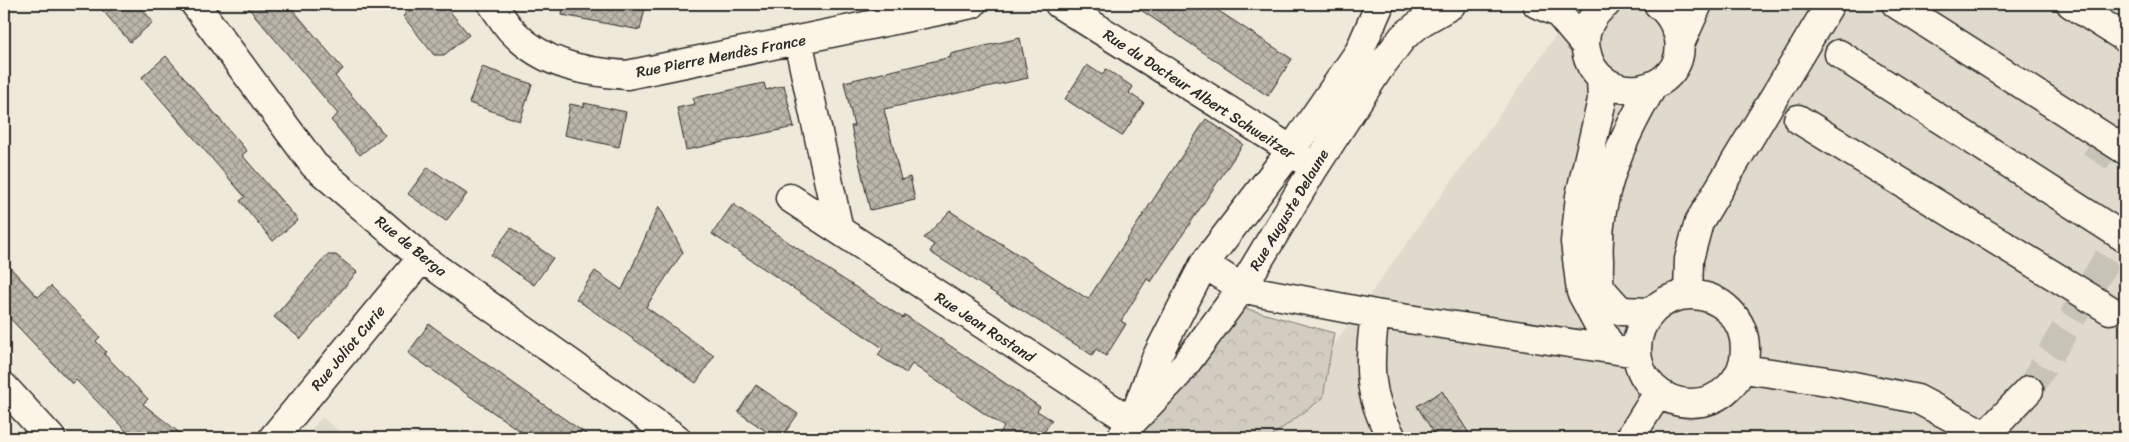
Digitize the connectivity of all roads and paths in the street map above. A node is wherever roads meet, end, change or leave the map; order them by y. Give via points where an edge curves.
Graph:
1 (195, 4) edge
2 (492, 4) edge
3 (972, 4) edge
4 (1059, 4) edge
5 (1380, 4) edge
6 (1450, 4) edge
7 (1536, 4) edge
8 (1606, 4) edge
9 (1658, 4) edge
10 (1698, 4) edge
11 (1830, 4) edge
12 (1896, 4) edge
13 (2074, 5) edge
14 (2125, 38) edge
15 (798, 40) junction
16 (1680, 44) junction
17 (1585, 45) junction
18 (1839, 54) dead end
19 (1601, 79) junction
20 (1653, 86) junction
21 (1798, 119) dead end
22 (2125, 150) edge
23 (1290, 152) junction
24 (1314, 168) junction
25 (790, 198) dead end
26 (839, 230) junction
27 (2125, 238) edge
28 (422, 258) junction
29 (1204, 264) junction
30 (1242, 288) junction
31 (1688, 295) junction
32 (2110, 310) dead end
33 (1651, 312) junction
34 (1375, 314) junction
35 (1624, 350) junction
36 (1743, 369) junction
37 (4, 387) edge
38 (2029, 390) tunnel mouth
39 (1658, 393) junction
40 (1126, 430) edge
41 (1989, 437) edge
42 (51, 438) edge
43 (273, 438) edge
44 (676, 438) edge
45 (1392, 438) edge
46 (1630, 438) edge

1 - 28 street, Rue de Berga via 314,165
2 - 15 street, Rue Pierre Mendès France via 513,32 538,52 591,73 627,75
3 - 15 street, Rue Pierre Mendès France
4 - 23 street, Rue du Docteur Albert Schweitzer
5 - 23 street, Rue Auguste Delaune via 1359,52
6 - 24 street, Rue Auguste Delaune via 1403,37
7 - 17 street via 1558,13
8 - 17 street via 1591,20
9 - 16 street via 1670,15
10 - 16 street
11 - 31 street via 1699,222 1689,259
12 - 22 street
13 - 14 street
15 - 26 street
16 - 20 street via 1672,69
17 - 19 street via 1587,58
18 - 27 street
19 - 20 street via 1626,90
19 - 35 street via 1602,100 1580,196 1575,242 1580,292
20 - 33 street via 1632,119 1615,158 1598,242 1600,286 1621,311
21 - 32 street
23 - 24 street, Rue du Docteur Albert Schweitzer
23 - 29 street, Rue Auguste Delaune
24 - 30 street, Rue Auguste Delaune
25 - 26 street, Rue Jean Rostand
26 - 40 street, Rue Jean Rostand
28 - 43 street, Rue Joliot Curie
28 - 44 street, Rue de Berga
29 - 30 street
29 - 40 street, Rue Auguste Delaune via 1156,358
30 - 34 street
30 - 40 street, Rue Auguste Delaune via 1178,374
31 - 33 street via 1662,303
31 - 36 street via 1706,296 1723,304 1736,317 1744,333
33 - 35 street via 1638,338
34 - 35 street
34 - 45 street via 1370,375 1379,415
35 - 39 street
36 - 39 street via 1735,383 1709,402 1692,405 1674,402
36 - 41 street via 1834,382 1917,399
37 - 42 street
38 - 41 street
39 - 46 street

